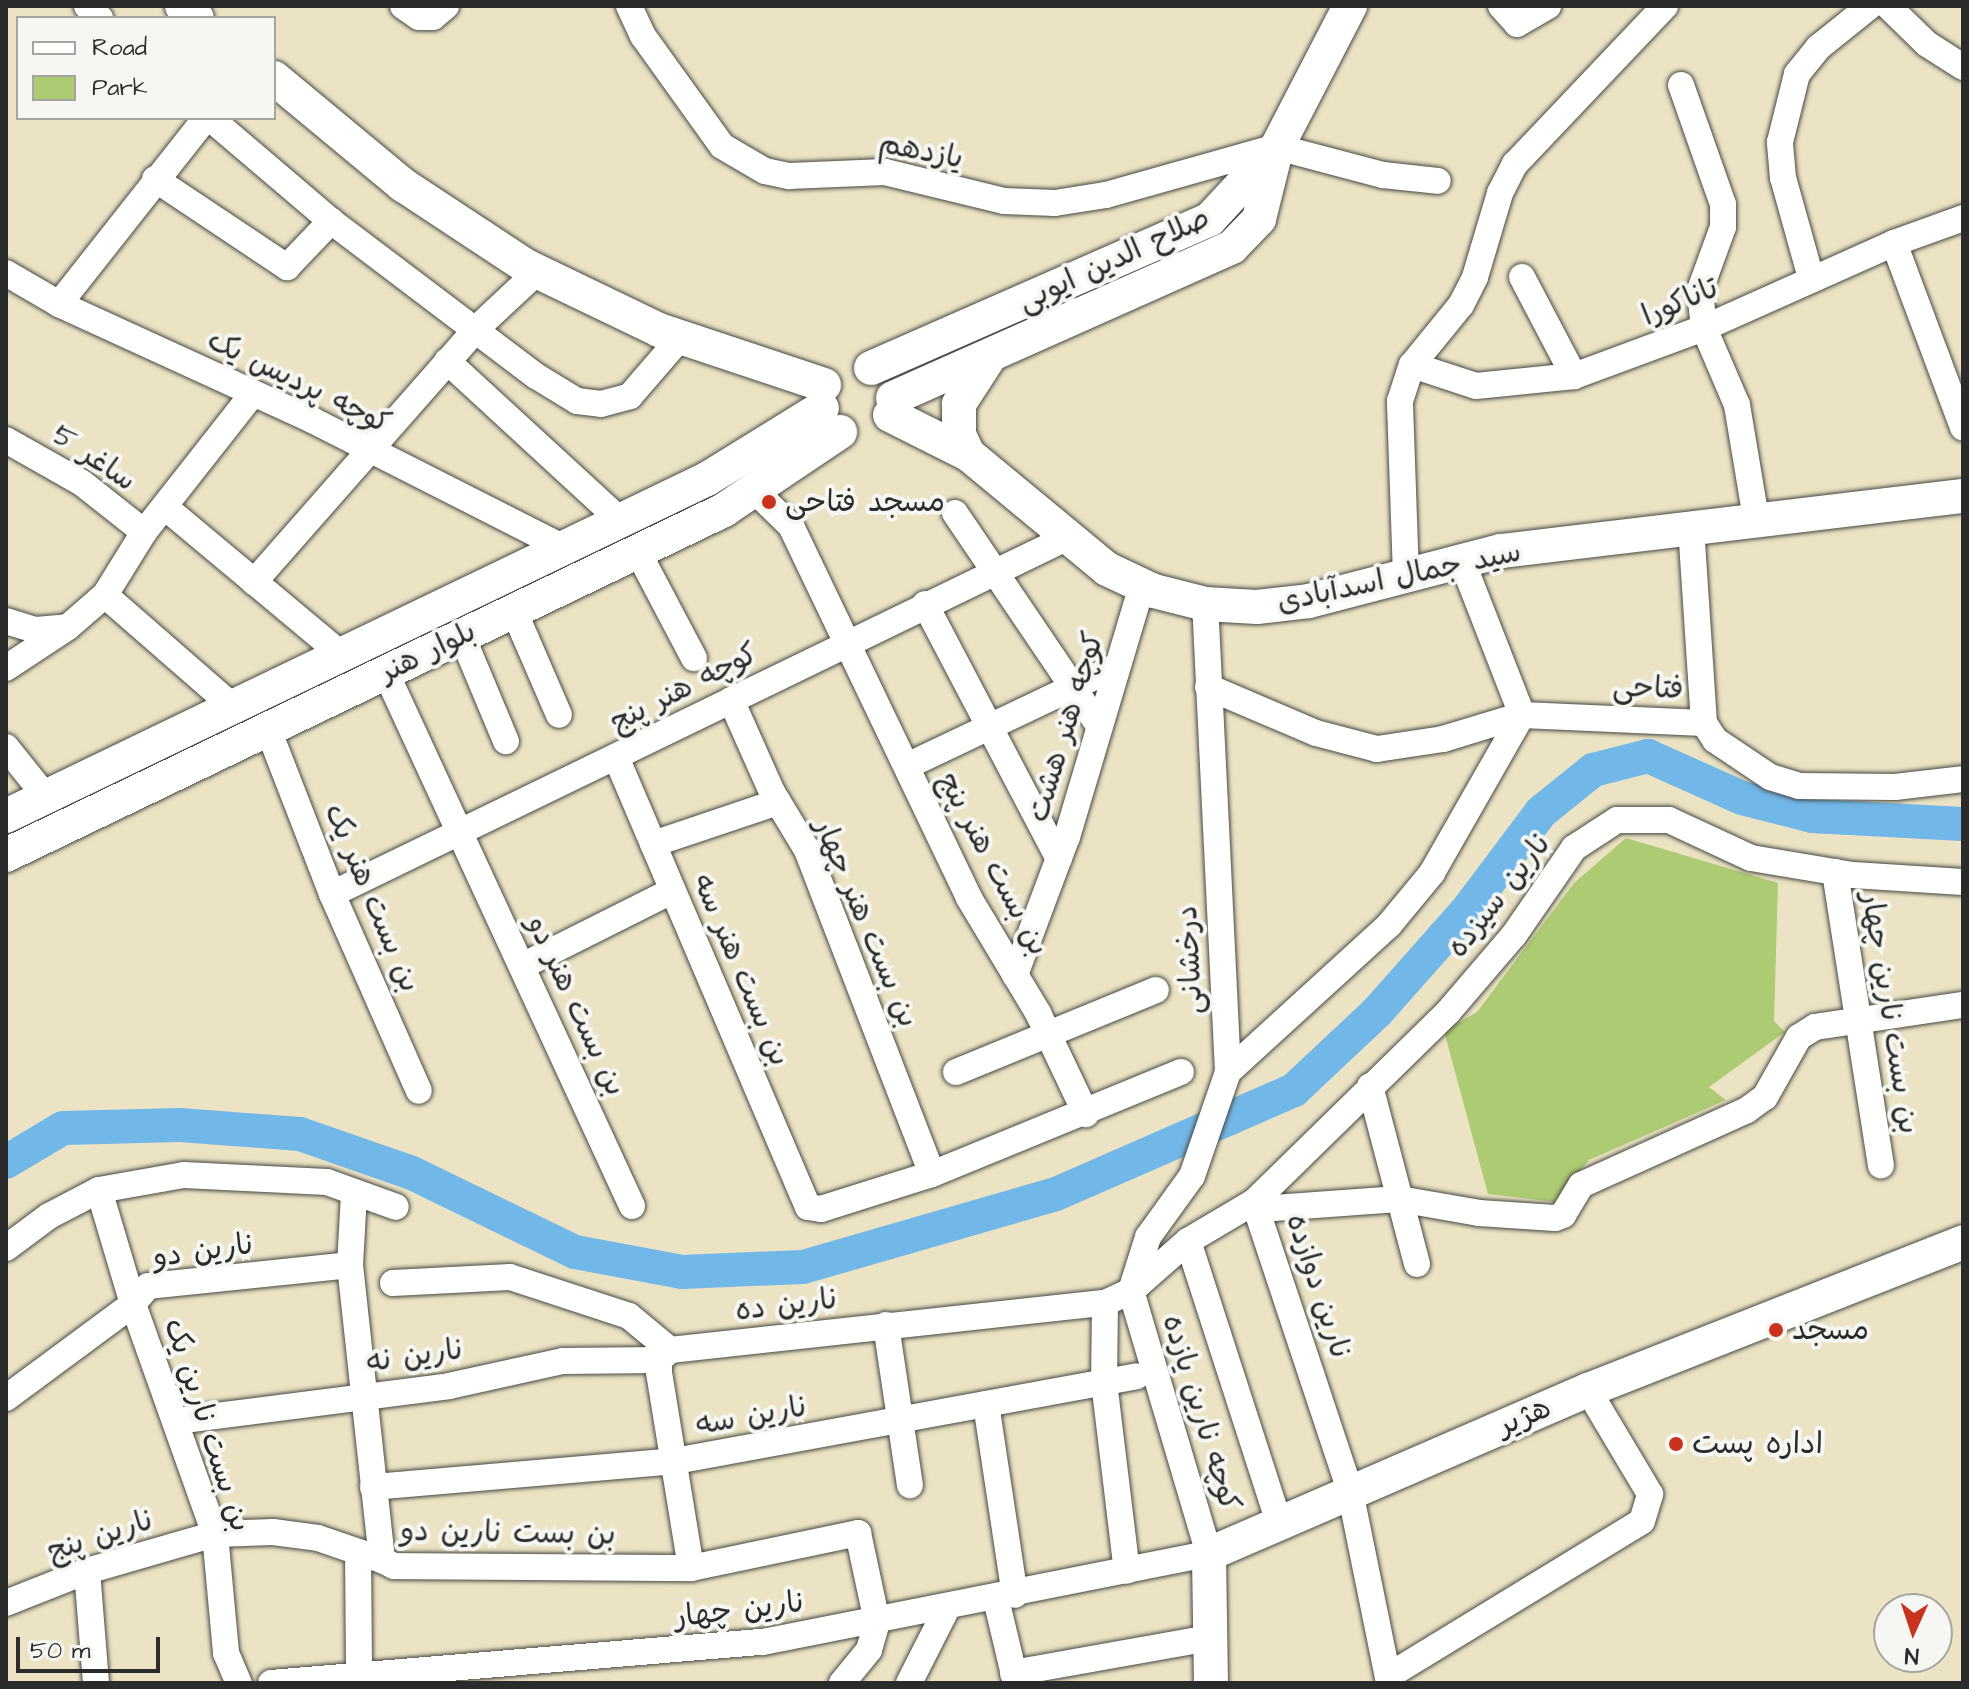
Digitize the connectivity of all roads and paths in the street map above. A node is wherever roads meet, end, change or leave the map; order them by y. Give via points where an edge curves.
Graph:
1 (403, 6) edge
2 (446, 6) edge
3 (629, 6) edge
4 (1350, 6) edge
5 (1501, 6) edge
6 (1548, 6) edge
7 (1665, 6) edge
8 (1870, 6) edge
9 (1888, 6) edge
10 (1963, 67) edge
11 (276, 80) edge
12 (1681, 85) dead end
13 (206, 120) edge
14 (210, 120) edge
15 (1277, 147) junction
16 (155, 179) junction
17 (1438, 181) dead end
18 (1963, 218) edge
19 (331, 221) junction
20 (1894, 243) junction
21 (537, 272) junction
22 (6, 273) edge
23 (1522, 277) dead end
24 (1811, 278) junction
25 (59, 304) junction
26 (1704, 328) junction
27 (476, 329) junction
28 (681, 337) junction
29 (990, 356) junction
30 (447, 361) junction
31 (1412, 365) junction
32 (871, 368) junction
33 (1574, 376) junction
34 (252, 395) junction
35 (891, 406) junction
36 (829, 408) junction
37 (1963, 428) edge
38 (6, 440) edge
39 (370, 451) junction
40 (968, 454) junction
41 (756, 492) junction
42 (1963, 496) edge
43 (165, 507) junction
44 (955, 513) dead end
45 (1756, 519) junction
46 (620, 520) junction
47 (1691, 527) junction
48 (144, 532) junction
49 (1064, 539) junction
50 (564, 548) junction
51 (638, 552) junction
52 (1462, 561) junction
53 (995, 571) junction
54 (1406, 576) junction
55 (254, 582) junction
56 (1142, 585) junction
57 (105, 595) junction
58 (925, 604) junction
59 (1205, 604) junction
60 (514, 611) junction
61 (6, 621) edge
62 (68, 627) junction
63 (462, 636) junction
64 (848, 641) junction
65 (342, 655) junction
66 (694, 658) dead end
67 (1118, 666) junction
68 (6, 668) edge
69 (386, 673) junction
70 (1072, 686) junction
71 (1208, 687) junction
72 (731, 700) junction
73 (231, 705) junction
74 (559, 715) dead end
75 (1522, 715) junction
76 (1704, 723) junction
77 (990, 726) junction
78 (1100, 727) junction
79 (268, 729) junction
80 (506, 741) dead end
81 (6, 747) edge
82 (616, 757) junction
83 (907, 766) junction
84 (1963, 779) edge
85 (46, 797) junction
86 (778, 802) junction
87 (6, 816) edge
88 (459, 834) junction
89 (653, 844) junction
90 (6, 855) edge
91 (1059, 859) junction
92 (1835, 872) junction
93 (1963, 882) edge
94 (672, 891) junction
95 (332, 894) junction
96 (522, 966) junction
97 (1015, 975) junction
98 (1156, 990) dead end
99 (1963, 1005) edge
100 (1855, 1021) junction
101 (1048, 1036) junction
102 (956, 1072) dead end
103 (1181, 1072) dead end
104 (1228, 1072) junction
105 (1370, 1086) junction
106 (419, 1091) dead end
107 (1086, 1114) junction
108 (1881, 1165) dead end
109 (932, 1174) junction
110 (99, 1190) junction
111 (354, 1194) junction
112 (1399, 1199) junction
113 (632, 1206) dead end
114 (1257, 1206) junction
115 (396, 1207) dead end
116 (1188, 1241) junction
117 (1963, 1242) edge
118 (6, 1248) edge
119 (1417, 1264) dead end
120 (350, 1265) junction
121 (393, 1283) dead end
122 (1131, 1291) junction
123 (1105, 1303) junction
124 (133, 1304) junction
125 (886, 1325) junction
126 (665, 1355) junction
127 (1136, 1376) dead end
128 (1104, 1382) junction
129 (1588, 1390) junction
130 (362, 1396) junction
131 (6, 1398) edge
132 (986, 1404) junction
133 (177, 1421) junction
134 (899, 1422) junction
135 (675, 1461) junction
136 (910, 1485) dead end
137 (373, 1487) junction
138 (1350, 1491) junction
139 (1279, 1523) junction
140 (215, 1534) junction
141 (1209, 1554) junction
142 (370, 1556) junction
143 (691, 1568) junction
144 (87, 1571) junction
145 (1127, 1571) junction
146 (1006, 1597) junction
147 (6, 1603) edge
148 (946, 1610) junction
149 (877, 1622) junction
150 (1210, 1638) junction
151 (529, 1674) edge
152 (359, 1677) junction
153 (1014, 1678) edge
154 (1389, 1679) edge
155 (96, 1683) edge
156 (239, 1683) edge
157 (271, 1683) edge
158 (842, 1683) edge
159 (909, 1683) edge
160 (1211, 1683) edge

1 - 2 street via 419,17 433,17
3 - 15 street, یازدهم via 643,36 722,146 753,165 789,176 885,172 1004,201 1055,203 1106,195
4 - 15 main road, صلاح الدین ایوبی
5 - 6 street via 1517,24
7 - 31 street via 1515,164 1461,305
8 - 24 street via 1819,47 1797,74 1780,142 1783,178
9 - 10 street via 1927,44
11 - 21 main road via 403,185
12 - 26 street via 1723,204 1723,227 1700,290
13 - 16 street
14 - 19 street
15 - 17 street via 1383,175
15 - 29 main road via 1259,219 1232,247
15 - 32 main road, صلاح الدین ایوبی via 1224,206 1195,229
16 - 19 street via 287,267
16 - 25 street
18 - 20 street, تاناکورا
19 - 27 street
20 - 24 street, تاناکورا
20 - 37 street
21 - 27 street
21 - 28 main road
22 - 25 street, کوچه پردیس یک
23 - 33 street
24 - 26 street, تاناکورا
25 - 34 street, کوچه پردیس یک
26 - 33 street, تاناکورا
26 - 45 street via 1737,405
27 - 28 street via 555,390 601,404 637,392
27 - 30 street
28 - 36 main road
29 - 35 main road
29 - 40 main road via 959,404 959,435
30 - 39 street
30 - 46 street
31 - 33 street, تاناکورا via 1476,386
31 - 54 street via 1400,401
32 - 35 main road via 890,385
32 - 36 main road via 844,367
34 - 39 street, کوچه پردیس یک
34 - 43 street
35 - 36 main road via 869,434
35 - 40 main road, سید جمال اسدآبادی
36 - 41 main road, بلوار هنر
36 - 46 main road, بلوار هنر via 707,479
38 - 48 street, ساغر 5 via 82,483
39 - 50 street, کوچه پردیس یک
39 - 55 street
40 - 49 main road, سید جمال اسدآبادی
41 - 51 main road, بلوار هنر
41 - 64 street, بن بست هنر پنج via 791,526
42 - 45 main road, سید جمال اسدآبادی
43 - 48 street
43 - 55 street
44 - 53 street
45 - 47 main road, سید جمال اسدآبادی
46 - 50 main road, بلوار هنر
47 - 52 main road, سید جمال اسدآبادی via 1501,551
47 - 76 street
48 - 57 street
49 - 53 street, کوچه هنر پنج
49 - 56 main road, سید جمال اسدآبادی
50 - 65 main road, بلوار هنر
51 - 60 main road, بلوار هنر
51 - 66 street
52 - 54 main road, سید جمال اسدآبادی
52 - 75 street
53 - 58 street, کوچه هنر پنج
53 - 70 street
54 - 59 main road, سید جمال اسدآبادی via 1309,601 1257,607
55 - 65 street
56 - 59 main road, سید جمال اسدآبادی
56 - 67 street, کوچه هنر هشت
57 - 62 street
57 - 73 street
58 - 64 street, کوچه هنر پنج
58 - 77 street
59 - 71 street, درخشانی
60 - 63 main road, بلوار هنر
60 - 74 street
61 - 62 street via 36,630
62 - 68 street
63 - 69 main road, بلوار هنر
63 - 80 street
64 - 72 street, کوچه هنر پنج
64 - 83 street, بن بست هنر پنج
65 - 73 main road, بلوار هنر
67 - 70 street
67 - 78 street, کوچه هنر هشت
69 - 79 main road, بلوار هنر
69 - 88 street, بن بست هنر دو
70 - 77 street
70 - 78 street
71 - 75 street, فتاحی via 1316,733 1377,749 1443,739
71 - 104 street, درخشانی
72 - 82 street, کوچه هنر پنج
72 - 86 street, بن بست هنر چهار
73 - 85 main road, بلوار هنر
75 - 76 street, فتاحی
75 - 104 street via 1432,873 1389,925
76 - 84 street, فتاحی via 1715,740 1770,777 1799,786 1895,787
77 - 83 street
77 - 91 street
78 - 91 street, کوچه هنر هشت
79 - 90 main road, بلوار هنر
79 - 95 street, بن بست هنر یک
81 - 85 street
82 - 88 street, کوچه هنر پنج
82 - 89 street, بن بست هنر سه
83 - 97 street, بن بست هنر پنج via 969,898
85 - 87 main road, بلوار هنر
86 - 89 street
86 - 109 street, بن بست هنر چهار via 807,850
88 - 95 street, کوچه هنر پنج
88 - 96 street, بن بست هنر دو
89 - 94 street, بن بست هنر سه
91 - 97 street, کوچه هنر هشت
92 - 93 street, نارین سیزده
92 - 100 street, بن بست نارین چهار
92 - 105 street, نارین سیزده via 1751,858 1669,820 1617,820 1574,848 1505,946 1448,1012
94 - 96 street
94 - 109 street, بن بست هنر سه via 808,1207 821,1209
95 - 106 street, بن بست هنر یک
96 - 113 street, بن بست هنر دو
97 - 101 street, بن بست هنر پنج
98 - 101 street
99 - 100 street
100 - 108 street, بن بست نارین چهار
100 - 112 street via 1815,1027 1793,1044 1788,1061 1756,1104 1581,1185 1563,1215 1479,1213
101 - 102 street
101 - 107 street, بن بست هنر پنج
103 - 107 street
104 - 122 street, درخشانی via 1192,1176 1148,1237
105 - 112 street
105 - 114 street, نارین سیزده
107 - 109 street
110 - 111 street via 184,1175 327,1182
110 - 118 street
110 - 124 street, بن بست نارین یک
111 - 115 street
111 - 120 street, بن بست نارین دو
112 - 114 street
112 - 119 street
114 - 116 street, نارین دوازده
114 - 138 street, نارین دوازده
116 - 122 street, نارین دوازده
116 - 139 street
117 - 129 main road, هژیر
120 - 124 street, نارین دو via 148,1286
120 - 130 street, بن بست نارین دو
121 - 126 street via 510,1277 629,1316
122 - 123 street, نارین ده
122 - 141 street, کوچه نارین یازده
123 - 125 street, نارین ده
123 - 128 street
124 - 131 street, نارین دو
124 - 133 street, بن بست نارین یک
125 - 126 street, نارین ده
125 - 134 street
126 - 130 street, نارین نه via 563,1361 449,1386
126 - 135 street
127 - 128 street, نارین سه
128 - 132 street, نارین سه
128 - 145 street
129 - 138 main road, هژیر
129 - 154 street via 1650,1494 1642,1521
130 - 133 street, نارین نه
130 - 137 street, بن بست نارین دو
132 - 134 street, نارین سه
132 - 146 street
133 - 140 street, بن بست نارین یک
134 - 135 street, نارین سه
134 - 136 street
135 - 137 street, نارین سه
135 - 143 street
137 - 142 street, بن بست نارین دو
138 - 139 main road, هژیر
138 - 154 street, نارین دوازده
139 - 141 main road, هژیر
140 - 142 street, نارین پنج via 273,1532 318,1538
140 - 144 street, نارین پنج
140 - 156 street, بن بست نارین یک via 226,1653
141 - 145 street, نارین چهار
141 - 150 main road
142 - 143 street, بن بست نارین دو via 394,1566
142 - 152 street
143 - 149 street, بن بست نارین دو via 858,1533
144 - 147 street, نارین پنج
144 - 155 street
145 - 146 street, نارین چهار
146 - 148 street, نارین چهار
146 - 153 street
148 - 149 street, نارین چهار
148 - 159 street
149 - 151 street, نارین چهار
149 - 158 street via 869,1650
150 - 153 street
150 - 160 main road
151 - 152 street, نارین چهار
152 - 157 street, نارین چهار

